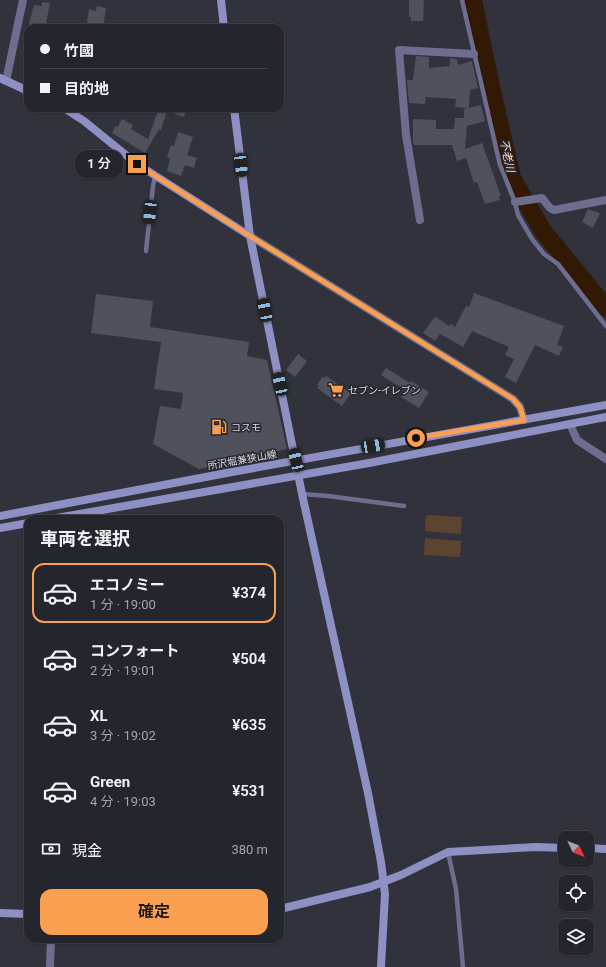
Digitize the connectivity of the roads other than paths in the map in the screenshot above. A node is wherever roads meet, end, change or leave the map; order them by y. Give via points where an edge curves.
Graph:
1 (23, 0) edge
2 (221, 0) edge
3 (462, 0) edge
4 (224, 24) edge
5 (474, 54) junction
6 (3, 79) edge
7 (24, 89) edge
8 (70, 112) edge
9 (234, 112) edge
10 (155, 176) junction
11 (606, 200) edge
12 (515, 202) junction
13 (420, 220) dead end
14 (250, 236) junction
15 (146, 251) dead end
16 (606, 326) edge
17 (606, 405) edge
18 (606, 418) edge
19 (524, 420) junction
20 (570, 424) junction
21 (606, 459) edge
22 (296, 460) junction
23 (299, 475) junction
24 (302, 494) junction
25 (404, 506) dead end
26 (74, 515) edge
27 (0, 516) edge
28 (24, 524) edge
29 (0, 528) edge
30 (558, 848) edge
31 (594, 848) edge
32 (606, 849) edge
33 (448, 852) junction
34 (384, 881) junction
35 (284, 908) edge
36 (0, 913) edge
37 (24, 914) edge
38 (51, 943) edge
39 (50, 967) edge
40 (381, 967) edge
41 (463, 967) edge

1 - 6 street
2 - 4 street
3 - 5 lane
5 - 12 lane via 500,165
5 - 13 street via 399,50 406,135
6 - 7 street
8 - 10 street
9 - 14 street
10 - 14 street
10 - 15 lane
11 - 12 street via 554,210 542,198
12 - 16 lane via 518,215 532,238 549,258 558,264
14 - 19 street via 513,399 520,407
14 - 22 street
17 - 19 street, 所沢堀兼狭山線
18 - 20 street
19 - 22 street, 所沢堀兼狭山線
20 - 21 street via 577,440
20 - 23 street
22 - 23 street
22 - 27 street, 所沢堀兼狭山線
23 - 24 street
23 - 26 street
24 - 25 lane
24 - 34 street via 368,792
28 - 29 street
30 - 33 street
31 - 32 street
33 - 34 street
33 - 41 lane via 456,889
34 - 35 street via 370,887
34 - 40 street
36 - 37 street
38 - 39 street

